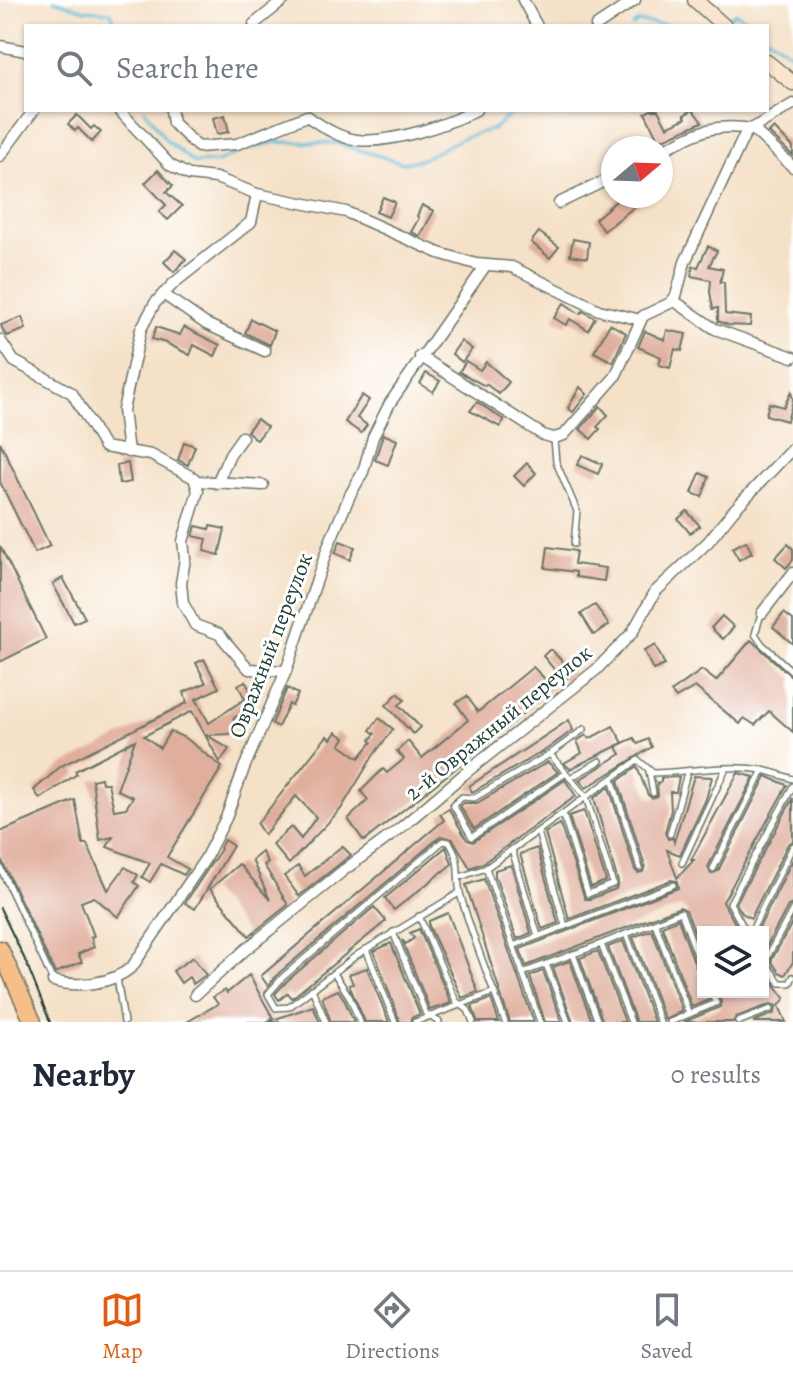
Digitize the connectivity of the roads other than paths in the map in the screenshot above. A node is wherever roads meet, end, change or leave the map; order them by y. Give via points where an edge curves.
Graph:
1 (284, 0) edge
2 (523, 0) edge
3 (635, 0) edge
4 (695, 0) edge
5 (719, 21) edge
6 (254, 24) dead end
7 (536, 24) edge
8 (599, 24) edge
9 (0, 46) edge
10 (24, 51) edge
11 (769, 64) edge
12 (793, 83) edge
13 (793, 104) edge
14 (33, 112) edge
15 (121, 112) edge
16 (171, 112) edge
17 (471, 112) edge
18 (753, 129) junction
19 (673, 145) edge
20 (0, 156) edge
21 (793, 167) edge
22 (601, 183) edge
23 (257, 194) junction
24 (559, 203) dead end
25 (486, 265) junction
26 (163, 294) junction
27 (673, 300) junction
28 (641, 320) junction
29 (0, 340) edge
30 (265, 351) dead end
31 (420, 356) junction
32 (793, 357) edge
33 (242, 437) dead end
34 (554, 438) junction
35 (793, 448) edge
36 (128, 452) junction
37 (196, 481) junction
38 (217, 483) junction
39 (263, 485) dead end
40 (574, 544) dead end
41 (793, 573) edge
42 (762, 613) joint
43 (286, 671) junction
44 (793, 672) edge
45 (584, 729) dead end
46 (550, 754) junction
47 (600, 761) dead end
48 (726, 767) junction
49 (649, 770) junction
50 (763, 770) junction
51 (687, 773) junction
52 (568, 775) junction
53 (612, 779) junction
54 (793, 779) edge
55 (793, 786) edge
56 (653, 793) dead end
57 (586, 797) junction
58 (563, 814) junction
59 (538, 832) junction
60 (670, 834) dead end
61 (793, 846) edge
62 (512, 850) junction
63 (682, 863) dead end
64 (0, 867) edge
65 (486, 868) junction
66 (640, 868) dead end
67 (713, 869) dead end
68 (460, 877) junction
69 (673, 885) dead end
70 (459, 893) junction
71 (793, 909) edge
72 (419, 916) junction
73 (655, 923) junction
74 (565, 926) junction
75 (744, 926) edge
76 (751, 926) edge
77 (393, 932) junction
78 (626, 934) junction
79 (538, 936) junction
80 (601, 944) junction
81 (513, 946) junction
82 (0, 949) edge
83 (366, 949) junction
84 (769, 953) edge
85 (573, 954) junction
86 (697, 955) edge
87 (546, 964) junction
88 (4, 966) edge
89 (769, 969) edge
90 (334, 973) junction
91 (522, 973) junction
92 (117, 977) junction
93 (793, 977) edge
94 (53, 981) joint
95 (312, 989) junction
96 (494, 992) junction
97 (195, 995) dead end
98 (714, 998) edge
99 (462, 1005) junction
100 (771, 1009) dead end
101 (689, 1014) junction
102 (431, 1016) junction
103 (32, 1022) edge
104 (124, 1022) edge
105 (326, 1022) edge
106 (360, 1022) edge
107 (395, 1022) edge
108 (415, 1022) edge
109 (439, 1022) edge
110 (473, 1022) edge
111 (505, 1022) edge
112 (540, 1022) edge
113 (568, 1022) edge
114 (598, 1022) edge
115 (631, 1022) edge
116 (660, 1022) edge
117 (670, 1022) edge
118 (738, 1022) edge

1 - 6 street
2 - 7 street
3 - 8 street
4 - 5 street
9 - 10 street
11 - 12 street
13 - 18 street
14 - 20 street
15 - 23 street via 170,165
16 - 17 street via 173,123 198,147 237,144 307,116 327,130 372,141
18 - 19 street via 712,127
18 - 21 street
18 - 27 street via 740,143
22 - 24 street
23 - 25 street via 346,212 439,253
23 - 26 street via 251,222
25 - 28 street via 512,267 599,310
25 - 31 street, Овражный переулок
26 - 30 street via 206,324
26 - 36 street via 141,329 123,410
27 - 28 street
27 - 32 street via 715,329
28 - 34 street via 615,377 571,429
29 - 36 street via 14,361 72,393 104,447
31 - 34 street
31 - 43 street, Овражный переулок via 373,437
33 - 38 street
34 - 40 lane via 556,462 577,511
35 - 97 street, 2-й Овражный переулок via 655,592 632,633 596,670
36 - 37 street via 158,458
37 - 38 street
37 - 43 street via 198,491 183,541 181,595 187,613 195,625 219,634 249,669
38 - 39 street
41 - 42 street
42 - 44 lane via 755,634
43 - 92 street, Овражный переулок via 205,859 132,967
45 - 46 lane
46 - 52 lane
46 - 52 lane via 453,805 472,837
47 - 52 lane
48 - 50 lane
48 - 51 lane
48 - 63 lane
49 - 51 lane
49 - 53 lane via 638,760
49 - 56 lane
50 - 54 lane
50 - 67 lane
51 - 60 lane
52 - 57 lane
53 - 57 lane
53 - 66 lane
55 - 75 lane via 730,903
57 - 58 lane
57 - 58 lane via 613,884 588,894
58 - 59 lane
59 - 62 lane
59 - 74 lane
61 - 76 lane
62 - 65 lane
62 - 79 lane
64 - 94 lane
65 - 68 lane
65 - 81 lane
68 - 70 lane
68 - 95 lane via 455,851 443,841 268,994 276,1008 289,1007
69 - 74 lane
70 - 72 lane
70 - 96 lane
71 - 84 lane
72 - 77 lane
72 - 99 lane
73 - 78 lane
73 - 86 lane via 681,912
73 - 101 lane
74 - 79 lane
77 - 83 lane
77 - 102 lane
78 - 80 lane
78 - 116 lane
79 - 81 lane
80 - 85 lane
80 - 115 lane
81 - 91 lane
82 - 88 main road
83 - 90 lane
83 - 107 lane
85 - 87 lane
85 - 114 lane
87 - 91 lane
87 - 113 lane
88 - 103 main road
89 - 93 lane via 780,983 790,983
90 - 95 lane
90 - 106 lane
91 - 112 lane
92 - 94 street via 76,985
92 - 104 lane
95 - 105 lane
96 - 99 lane
96 - 111 lane
98 - 101 lane via 716,1003
99 - 102 lane
99 - 110 lane
100 - 118 lane
101 - 117 lane
102 - 108 lane
102 - 109 lane

